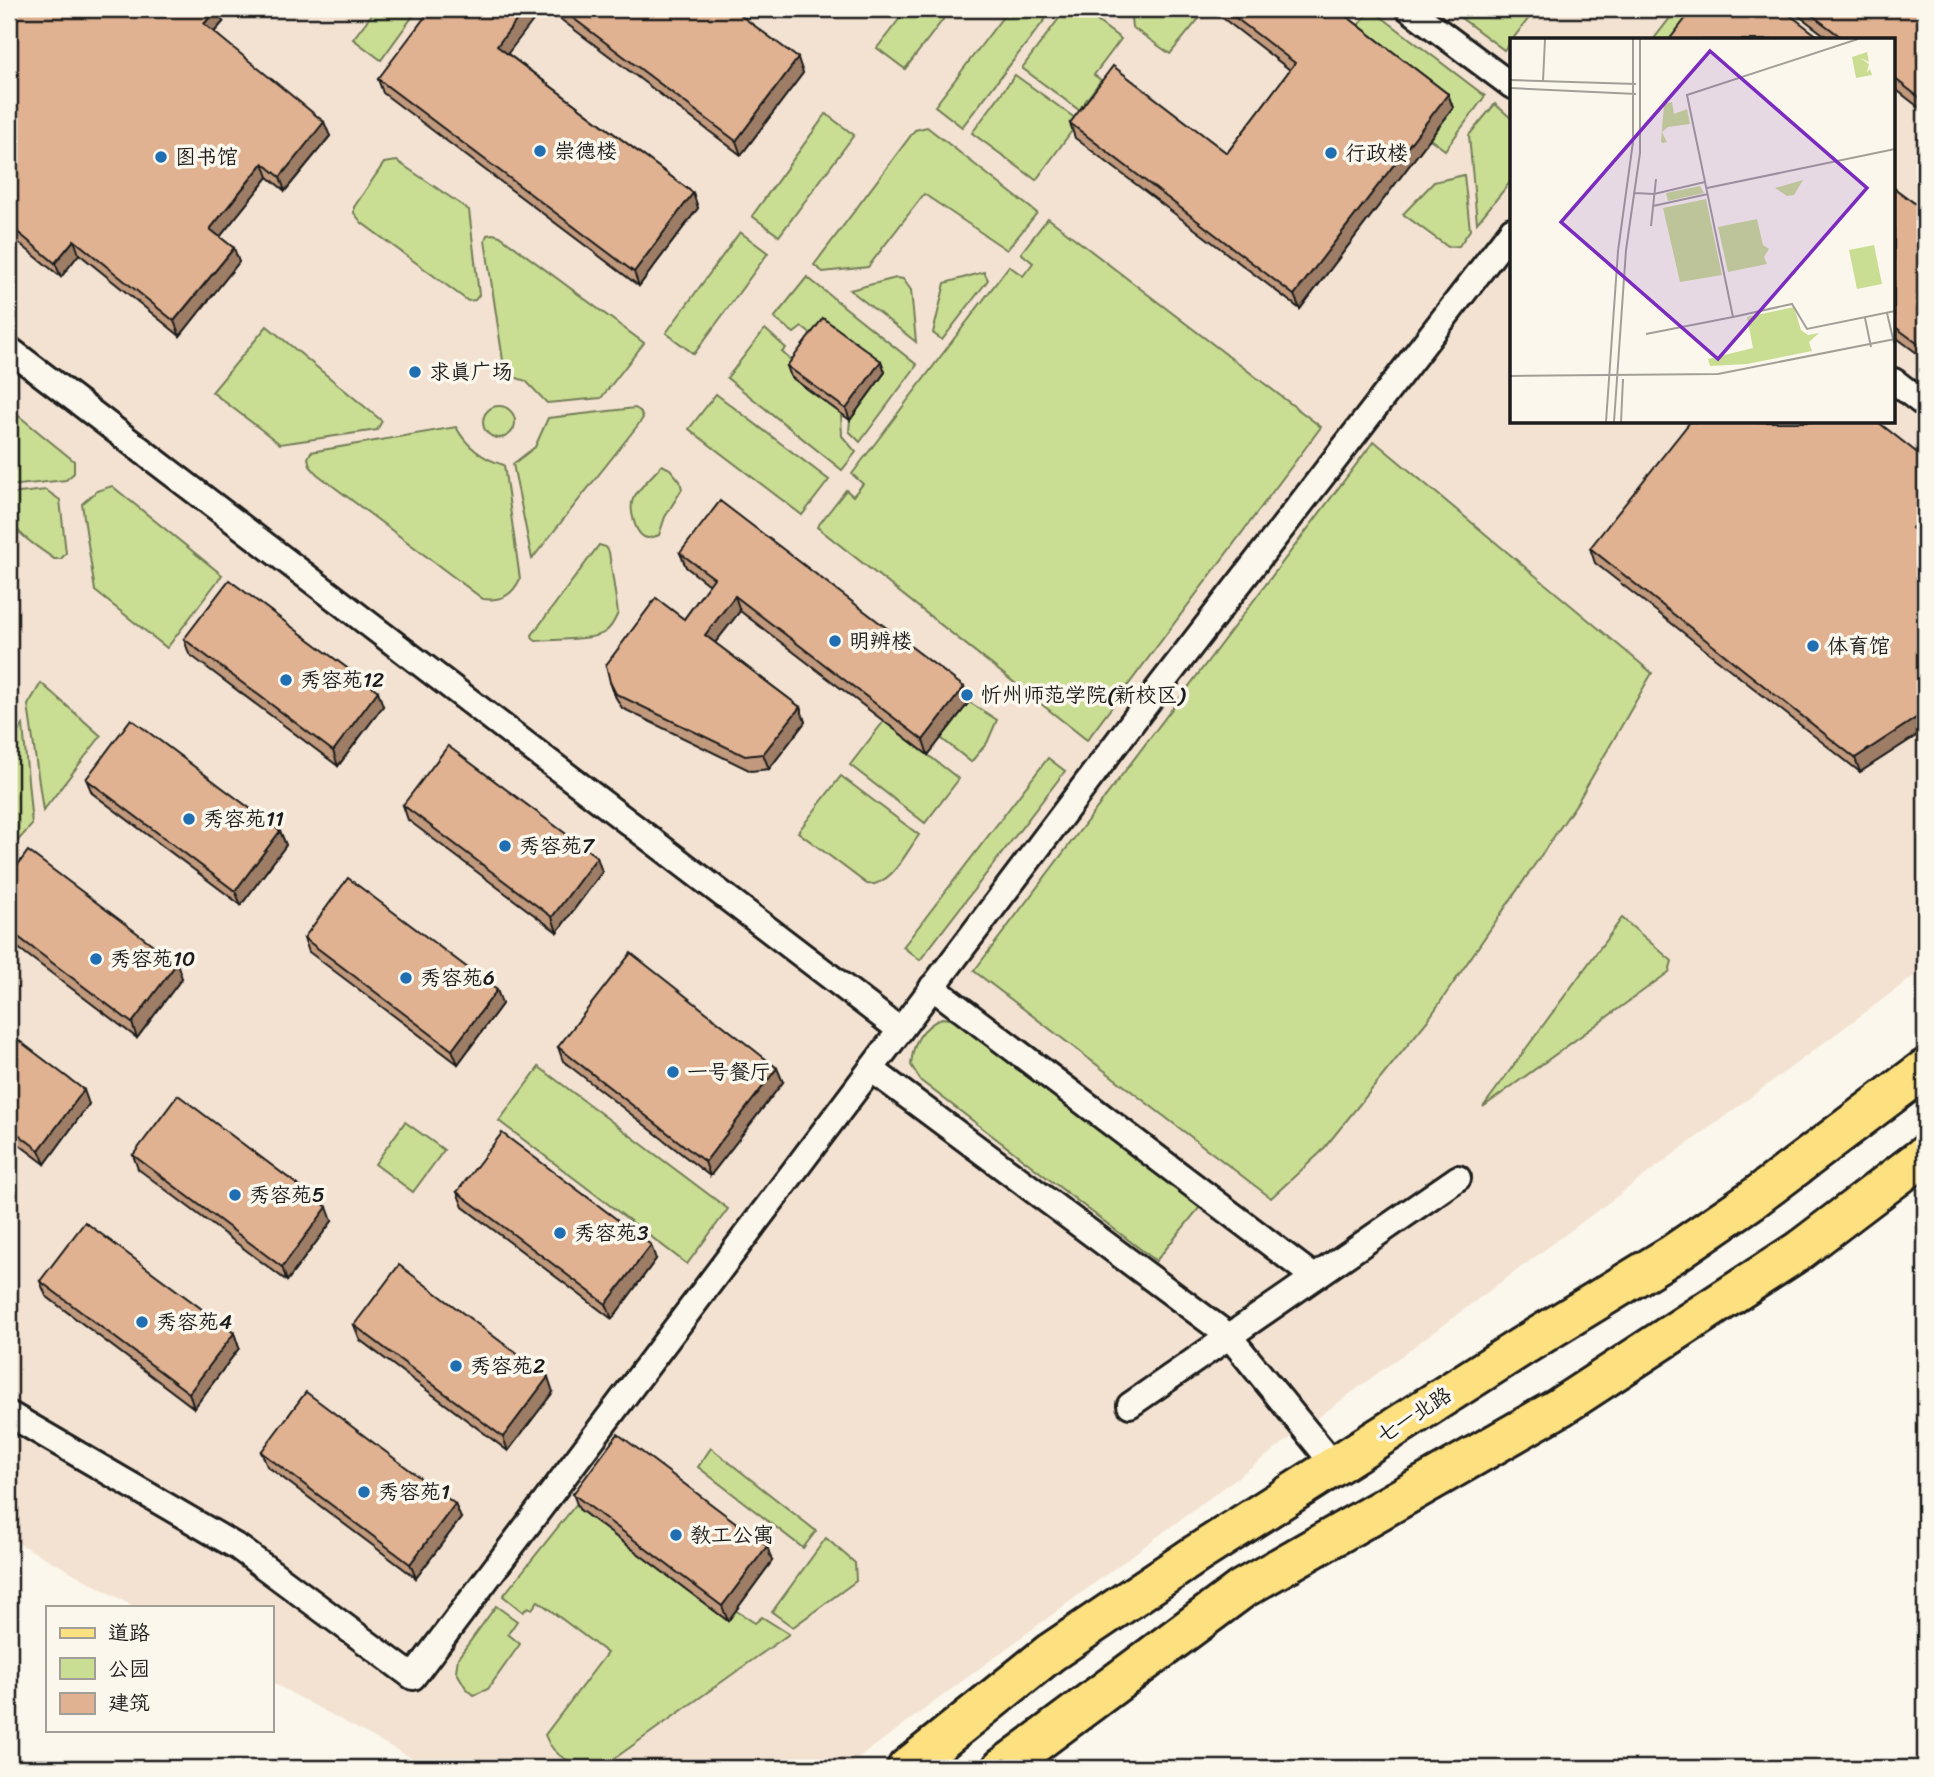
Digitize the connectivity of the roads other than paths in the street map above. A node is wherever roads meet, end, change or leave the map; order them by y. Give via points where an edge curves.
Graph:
1 (1409, 9) edge
2 (1510, 85) edge
3 (1510, 233) edge
4 (9, 349) edge
5 (1896, 383) edge
6 (1925, 405) edge
7 (932, 987) junction
8 (900, 1030) junction
9 (871, 1069) junction
10 (1925, 1069) edge
11 (1925, 1155) edge
12 (1458, 1178) dead end
13 (1314, 1277) junction
14 (1229, 1336) junction
15 (1130, 1405) dead end
16 (9, 1414) edge
17 (1335, 1466) junction
18 (907, 1768) edge
19 (1002, 1768) edge

1 - 2 street
3 - 7 street
4 - 8 street
5 - 6 street
7 - 8 street
7 - 13 street
8 - 9 street
9 - 14 street
9 - 16 street via 413,1677 239,1548
10 - 17 main road, 七一北路 via 1684,1246
11 - 19 main road via 1800,1250 1560,1407 1242,1589
12 - 13 street
13 - 14 street
14 - 15 street
14 - 17 street
17 - 18 main road, 七一北路 via 1051,1654

